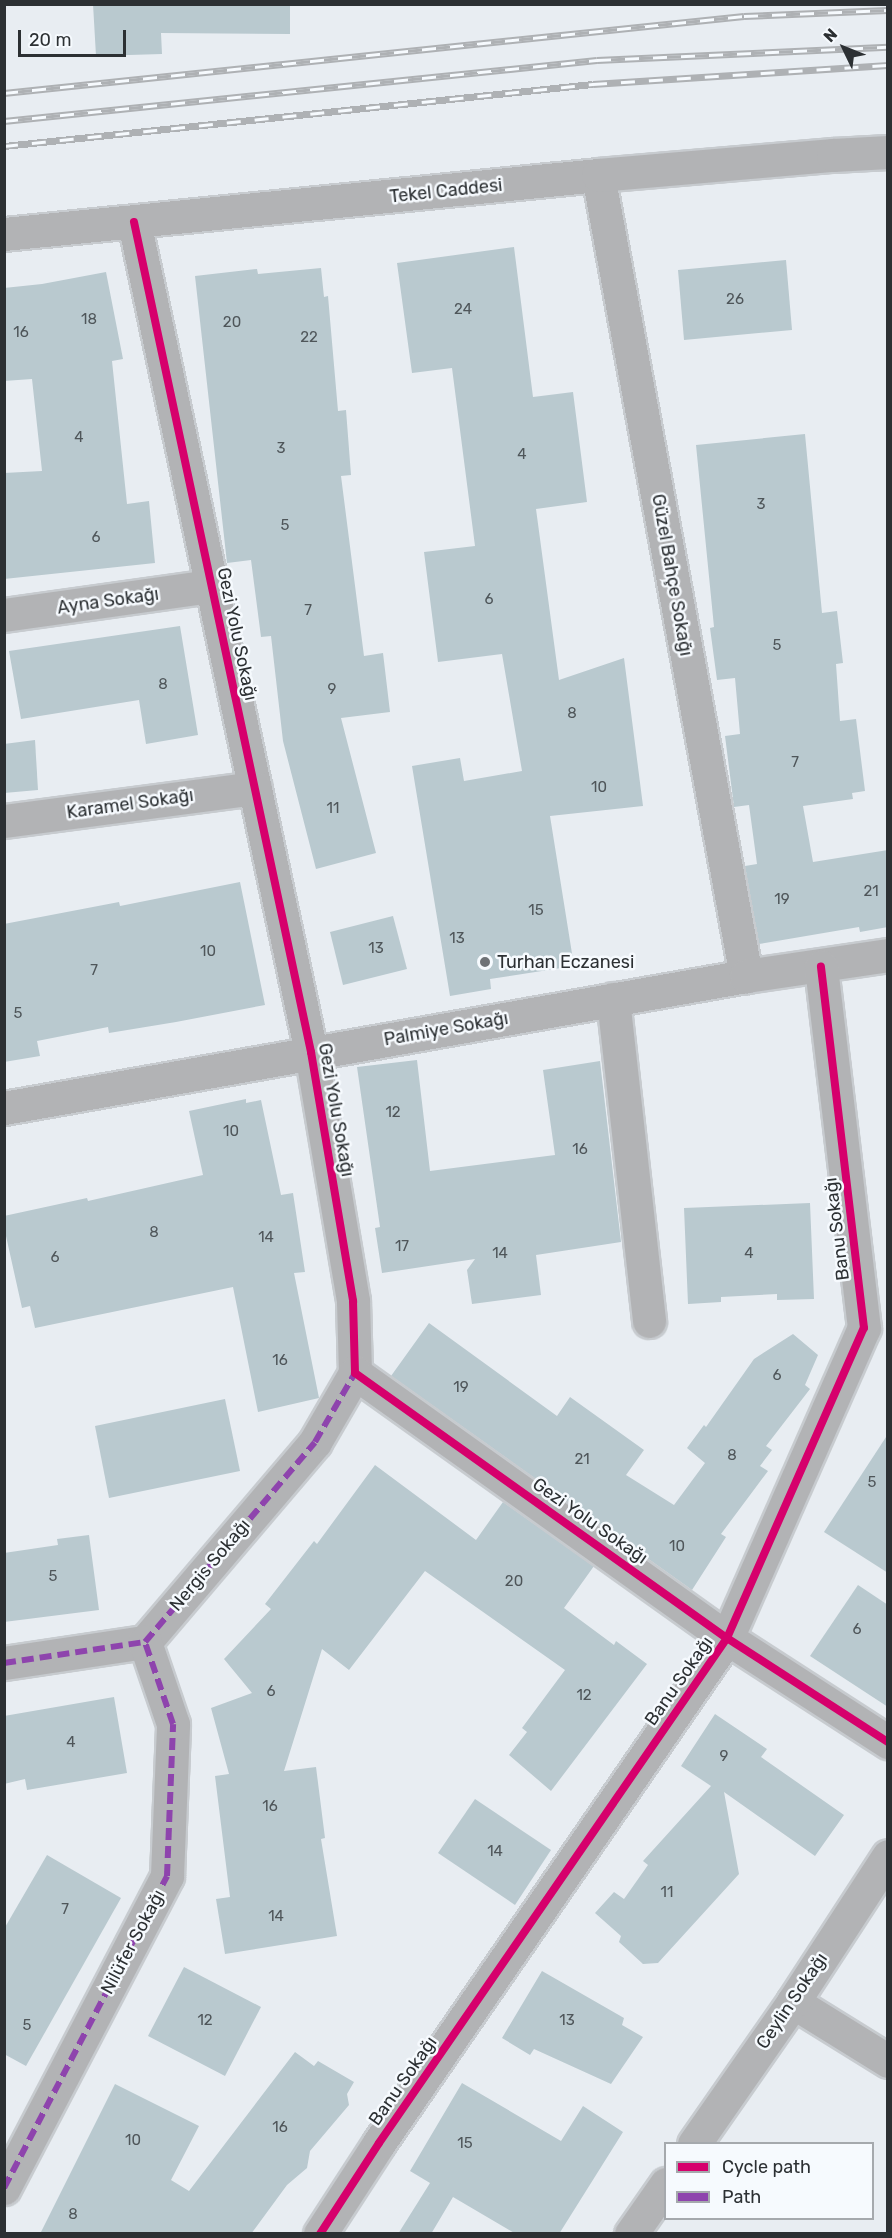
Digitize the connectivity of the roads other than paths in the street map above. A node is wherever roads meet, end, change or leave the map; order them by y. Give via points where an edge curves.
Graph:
1 (888, 152) edge
2 (598, 175) junction
3 (134, 222) junction
4 (4, 234) edge
5 (211, 586) junction
6 (4, 615) edge
7 (255, 788) junction
8 (4, 821) edge
9 (888, 955) edge
10 (821, 967) junction
11 (746, 976) junction
12 (613, 999) junction
13 (311, 1052) junction
14 (4, 1108) edge
15 (649, 1321) dead end
16 (876, 1329) edge
17 (355, 1373) junction
18 (727, 1638) junction
19 (145, 1642) junction
20 (4, 1663) edge
21 (888, 1742) edge
22 (888, 1856) edge
23 (793, 2002) junction
24 (888, 2061) edge
25 (695, 2142) edge
26 (664, 2187) edge
27 (4, 2188) edge
28 (320, 2234) edge
29 (631, 2234) edge

1 - 2 street, Tekel Caddesi
2 - 3 street, Tekel Caddesi
2 - 11 street, Güzel Bahçe Sokağı
3 - 4 street, Tekel Caddesi
3 - 5 street, Gezi Yolu Sokağı
5 - 6 street, Ayna Sokağı
5 - 7 street, Gezi Yolu Sokağı
7 - 8 street, Karamel Sokağı
7 - 13 street, Gezi Yolu Sokağı
9 - 10 street, Palmiye Sokağı
10 - 11 street, Palmiye Sokağı
10 - 16 street, Banu Sokağı
11 - 12 street, Palmiye Sokağı
12 - 13 street, Palmiye Sokağı
12 - 15 street
13 - 14 street, Palmiye Sokağı
13 - 17 street, Gezi Yolu Sokağı via 353,1301
16 - 18 street, Banu Sokağı
17 - 18 street, Gezi Yolu Sokağı
17 - 19 street, Nergis Sokağı via 315,1442
18 - 21 street, Gezi Yolu Sokağı
18 - 28 street, Banu Sokağı via 385,2133
19 - 20 street
19 - 27 street, Nilüfer Sokağı via 173,1724 167,1876
22 - 23 street, Ceylin Sokağı
23 - 24 street
23 - 25 street, Ceylin Sokağı
26 - 29 street

